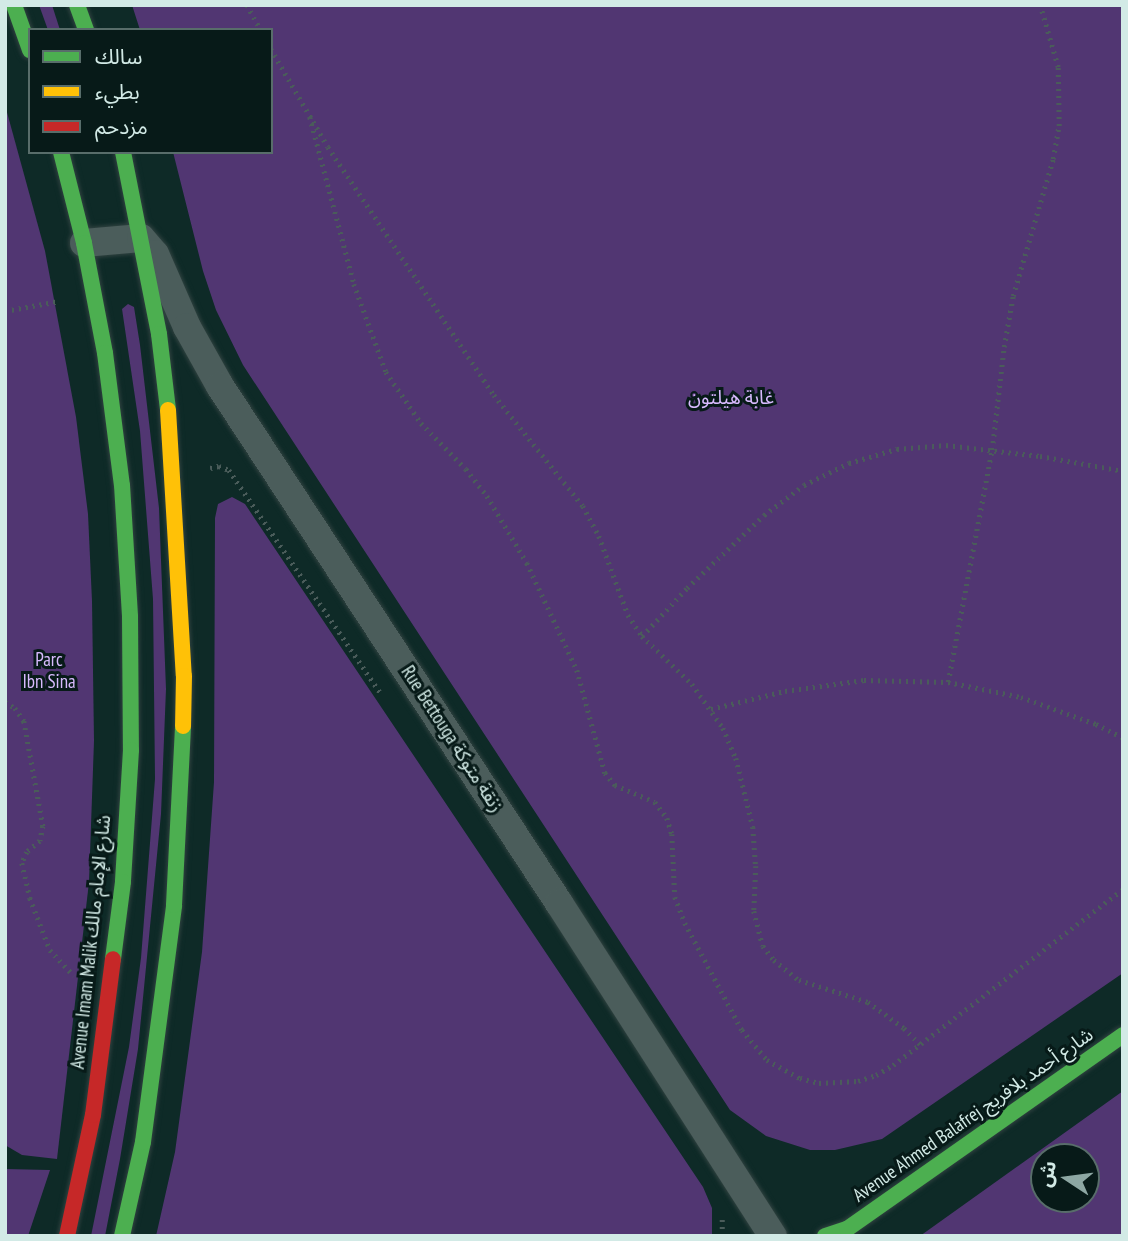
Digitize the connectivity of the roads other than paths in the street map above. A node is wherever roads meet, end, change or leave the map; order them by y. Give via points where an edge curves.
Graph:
1 (14, 5) edge
2 (77, 5) edge
3 (85, 28) edge
4 (28, 44) edge
5 (62, 154) edge
6 (123, 154) edge
7 (141, 238) junction
8 (84, 243) junction
9 (1123, 1035) edge
10 (845, 1232) edge
11 (67, 1236) edge
12 (122, 1236) edge
13 (773, 1236) edge
14 (825, 1236) edge

1 - 4 main road
2 - 3 main road
5 - 8 main road, Avenue Imam Malik شارع الإمام مالك
6 - 7 main road
7 - 8 street
7 - 12 main road via 173,447 181,561 182,790 173,918 143,1142
7 - 13 street, Rue Bettouga زنقة متوكة via 160,264 187,327 220,386
8 - 11 main road, Avenue Imam Malik شارع الإمام مالك via 105,353 122,485 130,617 128,790 123,882 93,1115
9 - 10 main road, Avenue Ahmed Balafrej شارع أحمد بلافريج
10 - 14 main road, Avenue Ahmed Balafrej شارع أحمد بلافريج

